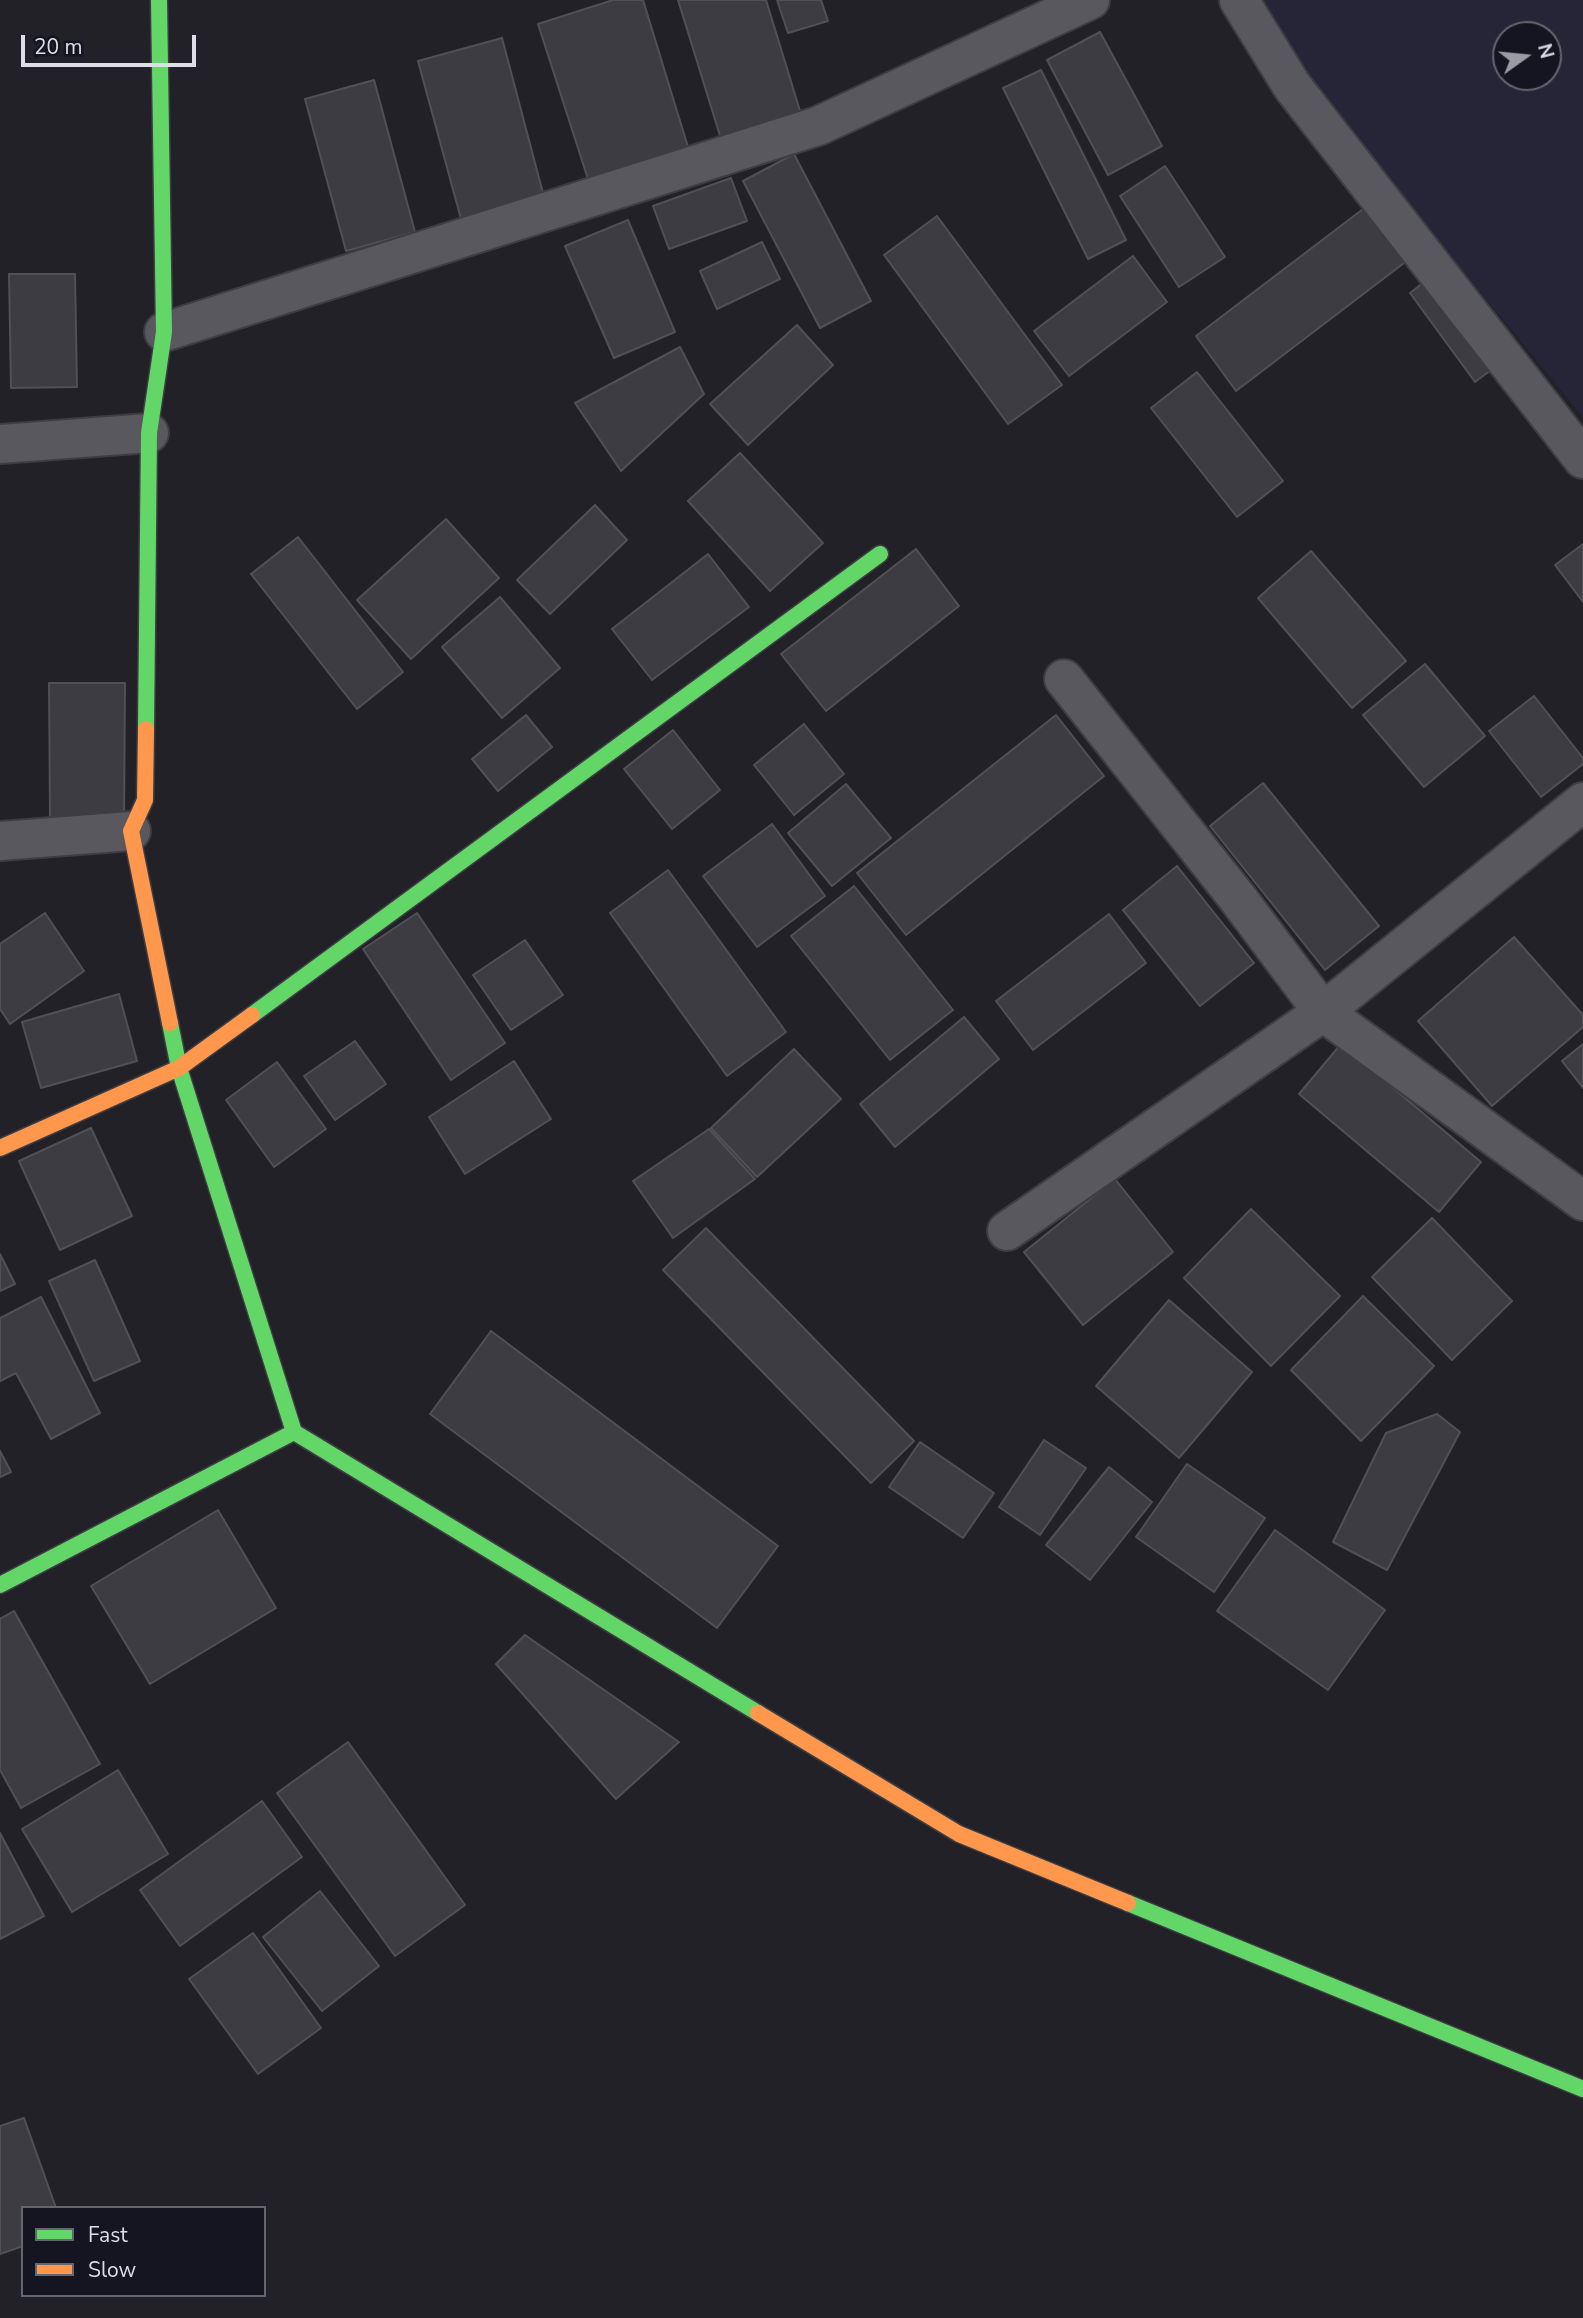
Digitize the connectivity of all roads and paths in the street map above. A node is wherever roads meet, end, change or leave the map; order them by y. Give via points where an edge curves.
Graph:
1 (159, 0) edge
2 (1090, 0) edge
3 (1239, 0) edge
4 (164, 332) junction
5 (149, 433) junction
6 (0, 444) edge
7 (1583, 459) edge
8 (880, 554) dead end
9 (1064, 679) dead end
10 (1583, 802) edge
11 (131, 831) junction
12 (0, 841) edge
13 (1323, 1012) junction
14 (179, 1068) junction
15 (0, 1148) edge
16 (1583, 1201) edge
17 (1007, 1231) dead end
18 (294, 1432) junction
19 (0, 1585) edge
20 (1583, 2089) edge

1 - 4 street
2 - 4 street via 818,126
3 - 7 street via 1292,86
4 - 5 street
5 - 6 street
5 - 11 street via 145,800
8 - 14 street
9 - 13 street
10 - 13 street
11 - 12 street
11 - 14 street
13 - 16 street
13 - 17 street
14 - 15 street
14 - 18 street
18 - 19 street
18 - 20 street via 959,1834

